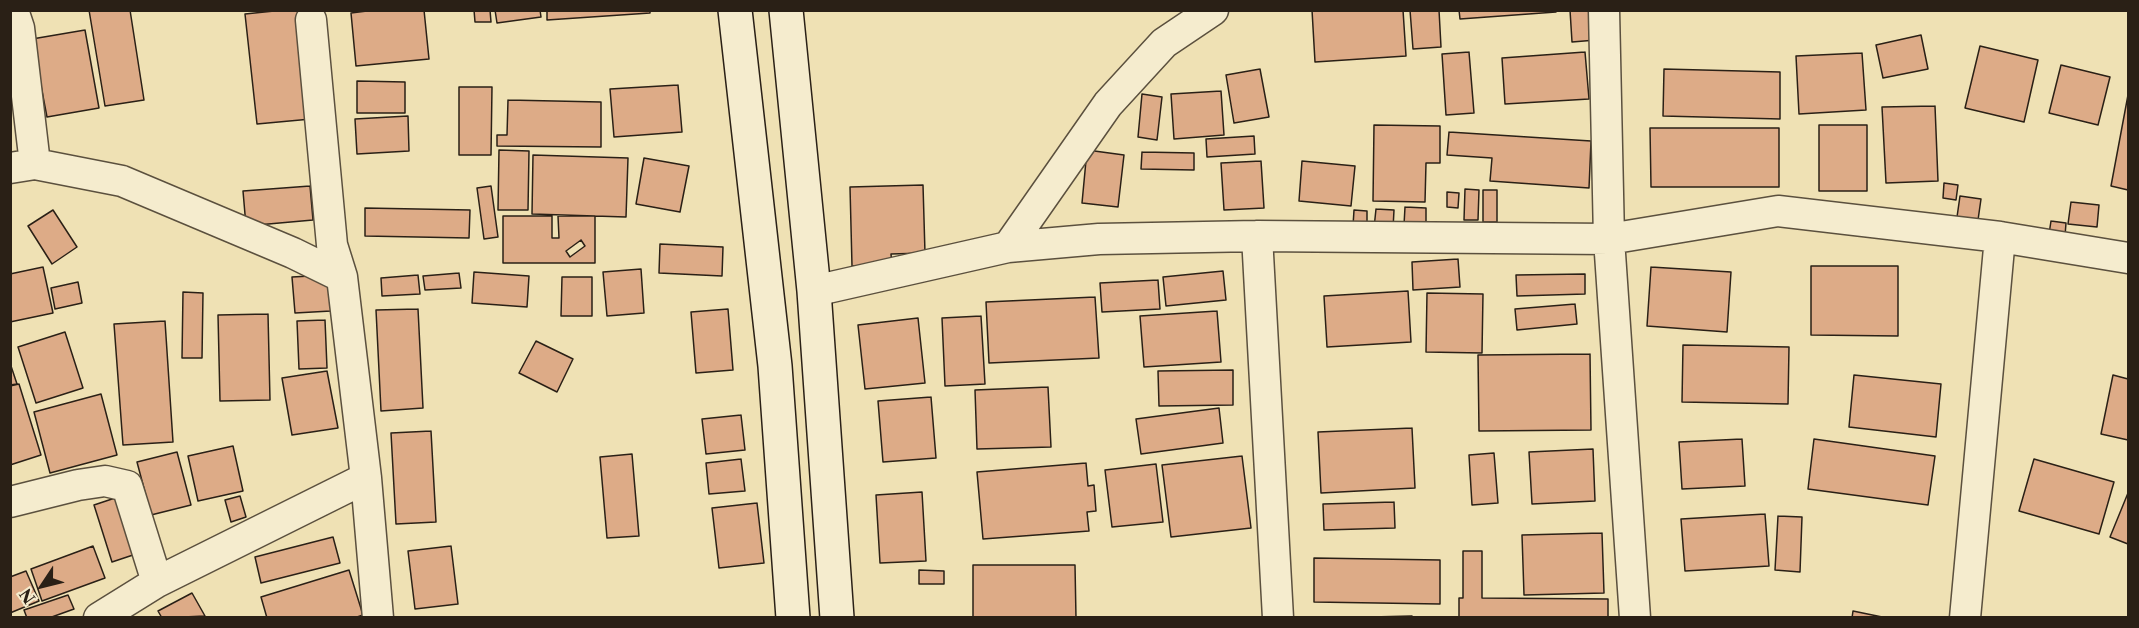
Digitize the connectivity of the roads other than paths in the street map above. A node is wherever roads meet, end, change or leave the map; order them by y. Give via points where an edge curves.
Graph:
1 (13, 10) edge
2 (735, 10) edge
3 (786, 10) edge
4 (1214, 10) edge
5 (1604, 10) edge
6 (311, 20) dead end
7 (23, 166) edge
8 (1257, 236) junction
9 (2000, 237) junction
10 (1609, 238) junction
11 (332, 245) junction
12 (1008, 247) junction
13 (293, 253) junction
14 (2128, 258) edge
15 (342, 277) junction
16 (814, 291) junction
17 (819, 351) junction
18 (775, 366) junction
19 (366, 478) junction
20 (10, 502) edge
21 (157, 582) junction
22 (99, 618) edge
23 (378, 618) edge
24 (793, 618) edge
25 (837, 618) edge
26 (1278, 618) edge
27 (1635, 618) edge
28 (1965, 618) edge

1 - 7 street via 19,28
2 - 18 main road
3 - 16 main road
4 - 12 street via 1164,43 1108,104
5 - 10 street
6 - 11 street
7 - 13 street via 122,181
8 - 10 street
8 - 12 street via 1099,239
8 - 26 street
9 - 10 street via 1778,210
9 - 14 street
9 - 28 street
10 - 27 street
11 - 13 street
11 - 15 street
12 - 16 street
13 - 15 street
15 - 19 street
16 - 17 main road
17 - 18 main road
17 - 25 main road
18 - 24 main road
19 - 21 street
19 - 23 street
20 - 21 street via 78,484 105,481 127,486
21 - 22 street

